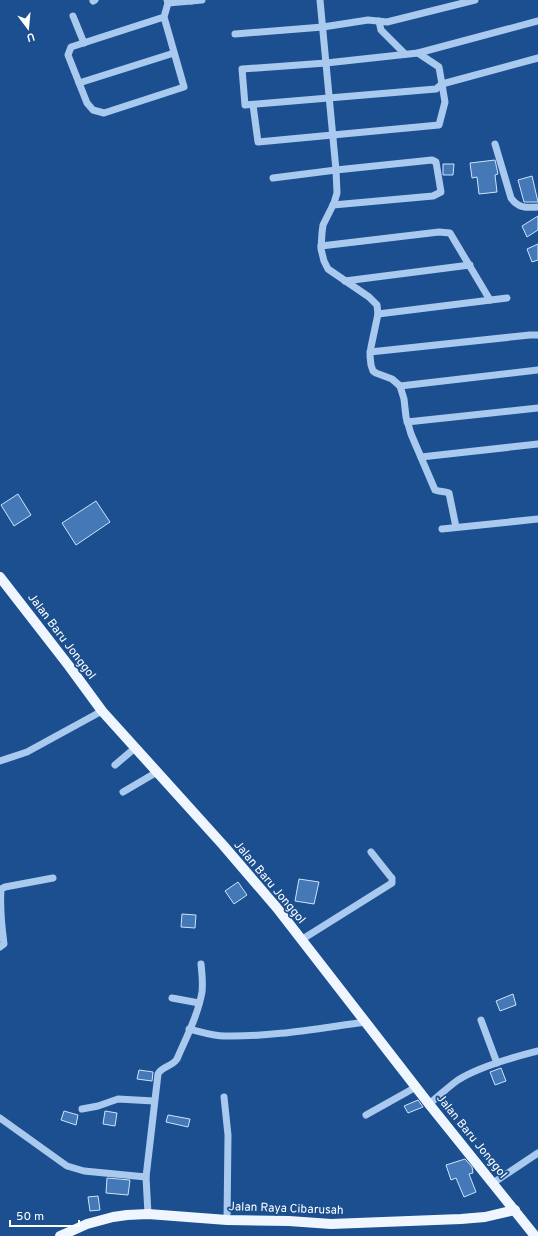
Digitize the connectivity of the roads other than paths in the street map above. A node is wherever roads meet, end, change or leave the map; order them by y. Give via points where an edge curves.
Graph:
1 (202, 0) edge
2 (320, 0) edge
3 (475, 0) edge
4 (191, 1) edge
5 (168, 2) edge
6 (73, 16) dead end
7 (164, 17) junction
8 (379, 21) junction
9 (538, 21) edge
10 (323, 27) junction
11 (235, 34) dead end
12 (84, 43) junction
13 (174, 53) junction
14 (418, 53) junction
15 (404, 54) junction
16 (538, 58) edge
17 (326, 63) junction
18 (79, 83) junction
19 (442, 84) junction
20 (329, 98) junction
21 (253, 105) junction
22 (333, 134) junction
23 (495, 144) dead end
24 (336, 170) junction
25 (273, 178) dead end
26 (333, 205) junction
27 (538, 207) edge
28 (321, 246) junction
29 (470, 265) junction
30 (345, 280) junction
31 (507, 298) dead end
32 (490, 300) junction
33 (378, 314) junction
34 (538, 335) edge
35 (370, 352) junction
36 (538, 370) edge
37 (400, 386) junction
38 (538, 408) edge
39 (407, 422) junction
40 (538, 444) edge
41 (421, 457) junction
42 (538, 519) edge
43 (456, 527) junction
44 (442, 529) dead end
45 (0, 577) edge
46 (102, 711) junction
47 (135, 748) junction
48 (0, 761) edge
49 (114, 765) dead end
50 (157, 772) junction
51 (123, 792) dead end
52 (371, 852) dead end
53 (53, 878) dead end
54 (301, 940) junction
55 (0, 947) edge
56 (201, 964) dead end
57 (172, 998) dead end
58 (199, 1003) junction
59 (481, 1020) dead end
60 (366, 1022) junction
61 (189, 1029) junction
62 (538, 1051) edge
63 (497, 1063) junction
64 (416, 1087) junction
65 (224, 1097) dead end
66 (154, 1101) junction
67 (429, 1104) junction
68 (82, 1109) dead end
69 (366, 1115) dead end
70 (0, 1118) edge
71 (538, 1153) edge
72 (146, 1177) junction
73 (493, 1183) junction
74 (515, 1210) junction
75 (148, 1214) junction
76 (227, 1220) junction
77 (60, 1236) edge
78 (535, 1236) edge

1 - 4 street
2 - 10 street
3 - 8 street via 387,22
4 - 5 street
5 - 7 street
6 - 12 street
7 - 12 street
7 - 13 street
8 - 10 street via 368,20
8 - 15 street via 381,30
9 - 14 street
10 - 11 street
10 - 17 street
12 - 18 street via 71,47 68,55
13 - 18 street
13 - 18 street via 184,87 104,113 93,110 87,103
14 - 15 street
14 - 19 street via 439,67
15 - 17 street
16 - 19 street
17 - 20 street
17 - 21 street via 242,69 245,105
19 - 20 street via 436,89
19 - 22 street via 445,102 439,126
20 - 21 street
20 - 22 street
21 - 22 street via 258,142
22 - 24 street
23 - 27 street via 515,204 521,207
24 - 25 street
24 - 26 street via 337,193
24 - 26 street via 432,160 436,162 440,192 433,196
26 - 28 street via 323,225
28 - 29 street via 446,232 452,235
28 - 30 street via 325,265
29 - 30 street
29 - 32 street
30 - 33 street via 375,302
31 - 32 street
32 - 33 street
33 - 35 street
34 - 35 street
35 - 37 street via 373,371 392,379
36 - 37 street
37 - 39 street
38 - 39 street
39 - 41 street
40 - 41 street
41 - 43 street via 435,490 449,493
42 - 43 street
43 - 44 street
45 - 46 main road, Jalan Baru Jonggol
46 - 47 main road, Jalan Baru Jonggol
46 - 48 street via 27,752
47 - 49 street
47 - 50 main road, Jalan Baru Jonggol
50 - 51 street
50 - 54 main road, Jalan Baru Jonggol via 262,891
52 - 54 street via 390,876 392,883
53 - 55 street via 1,889 4,944
54 - 60 main road, Jalan Baru Jonggol
56 - 58 street via 203,981
57 - 58 street
58 - 61 street
59 - 63 street
60 - 61 street via 243,1036 224,1036
60 - 64 main road, Jalan Baru Jonggol
61 - 66 street via 177,1060 160,1070 158,1074
62 - 63 street
63 - 67 street via 460,1079
64 - 67 main road, Jalan Baru Jonggol
64 - 69 street
65 - 76 street via 228,1135
66 - 68 street via 118,1098
66 - 72 street
67 - 73 main road, Jalan Baru Jonggol
70 - 72 street via 67,1166 84,1171
71 - 73 street
72 - 75 street
73 - 74 main road, Jalan Baru Jonggol
74 - 76 main road, Jalan Raya Cibarusah via 485,1217 396,1222 331,1224
74 - 78 main road, Jalan Baru Jonggol
75 - 76 main road, Jalan Raya Cibarusah
75 - 77 main road, Jalan Raya Cibarusah via 113,1217 87,1224

